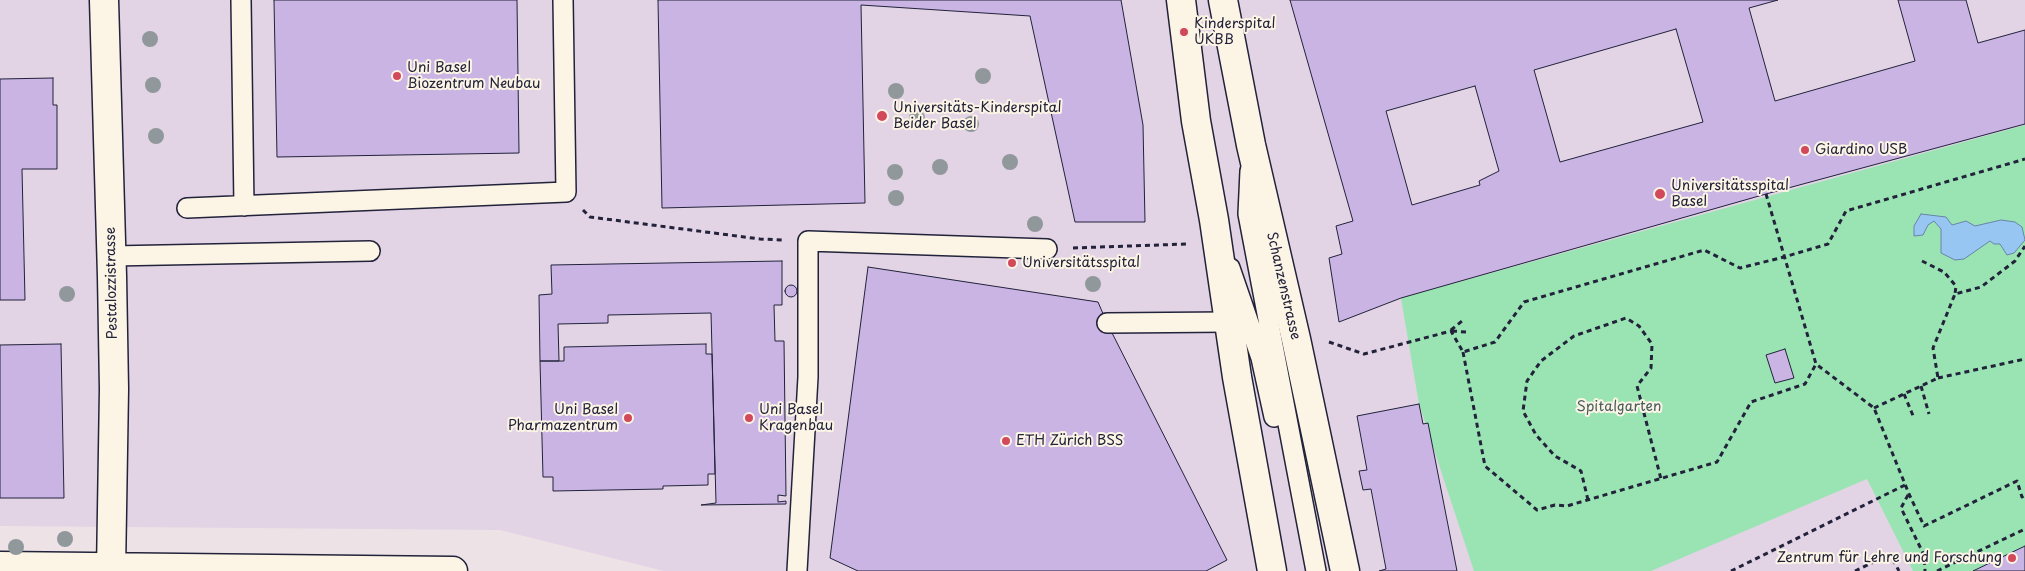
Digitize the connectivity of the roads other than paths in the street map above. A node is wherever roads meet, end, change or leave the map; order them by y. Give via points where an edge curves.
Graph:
1 (104, 0) edge
2 (241, 0) edge
3 (563, 0) edge
4 (1181, 0) edge
5 (1223, 0) edge
6 (1251, 145) junction
7 (244, 206) junction
8 (187, 208) dead end
9 (1214, 220) junction
10 (1047, 249) road end
11 (370, 251) dead end
12 (112, 256) junction
13 (1229, 322) junction
14 (1106, 323) dead end
15 (0, 566) edge
16 (111, 568) edge
17 (436, 571) edge
18 (453, 571) edge
19 (797, 571) edge
20 (1272, 571) edge
21 (1305, 571) edge
22 (1316, 571) edge
23 (1345, 571) edge

1 - 12 main road, Pestalozzistrasse
2 - 7 lane
3 - 7 lane via 566,192
4 - 9 main road via 1196,121
5 - 6 main road, Schanzenstrasse
6 - 22 lane via 1248,214
6 - 23 main road, Schanzenstrasse
7 - 8 lane
9 - 13 main road
9 - 21 lane via 1262,358
10 - 19 lane via 808,241 808,377
11 - 12 lane
12 - 16 main road, Pestalozzistrasse
13 - 14 lane
13 - 20 main road
15 - 16 main road
16 - 17 main road
17 - 18 main road

